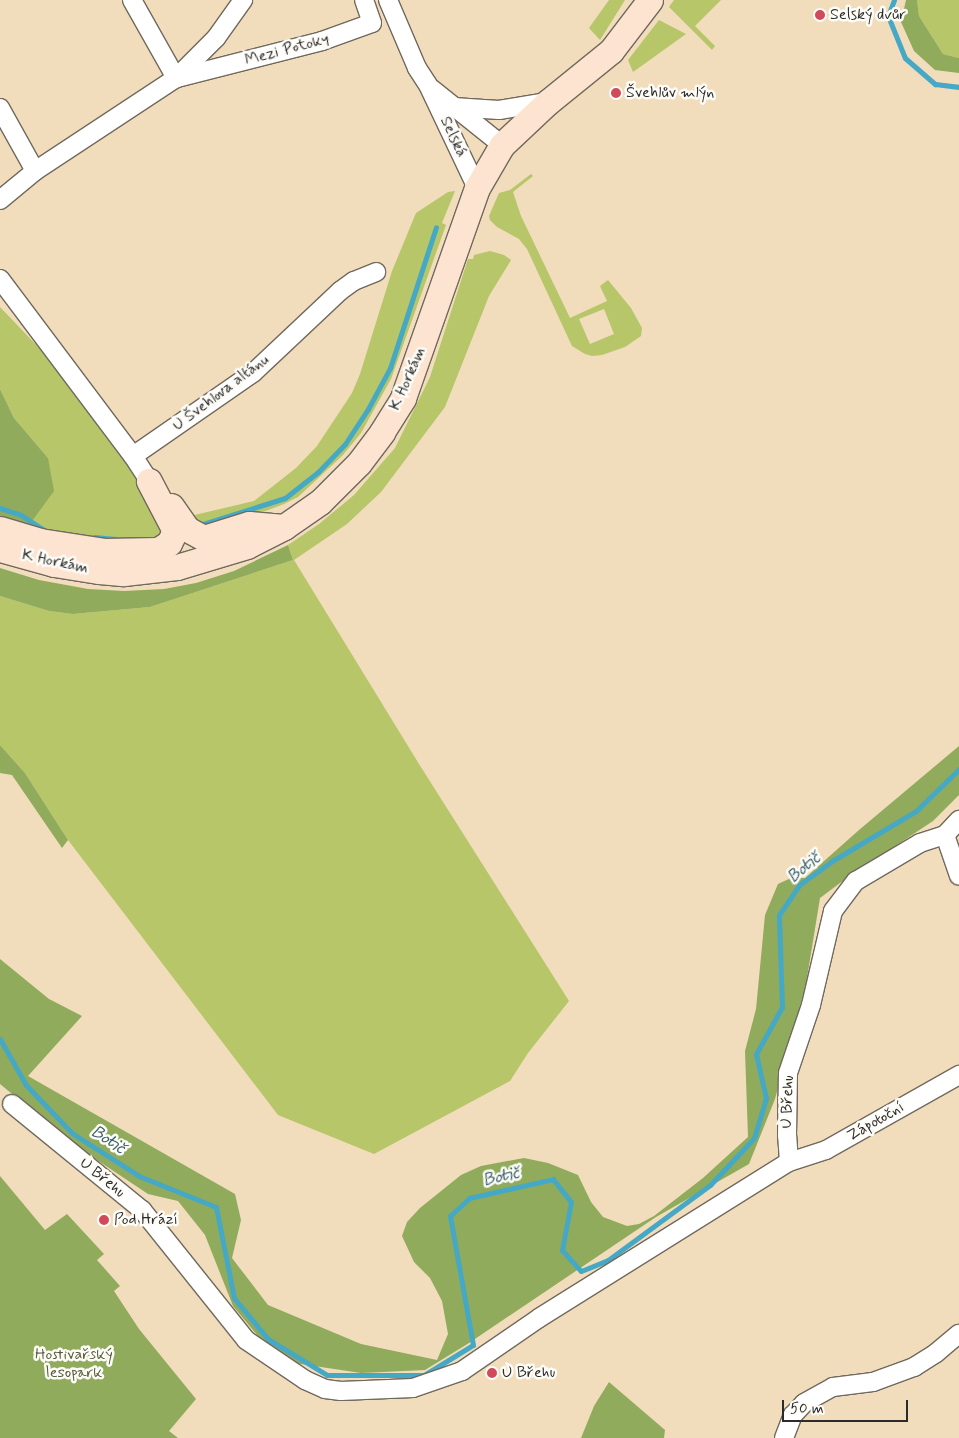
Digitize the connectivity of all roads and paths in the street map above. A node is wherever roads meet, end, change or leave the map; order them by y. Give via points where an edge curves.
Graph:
1 (132, 0) edge
2 (243, 0) edge
3 (364, 0) edge
4 (388, 0) edge
5 (650, 0) edge
6 (176, 78) junction
7 (428, 85) junction
8 (548, 102) junction
9 (454, 107) junction
10 (0, 108) edge
11 (502, 145) junction
12 (35, 170) junction
13 (477, 188) junction
14 (0, 200) edge
15 (376, 272) dead end
16 (0, 279) edge
17 (134, 456) junction
18 (153, 487) junction
19 (284, 527) junction
20 (0, 529) edge
21 (0, 549) edge
22 (959, 820) edge
23 (945, 835) junction
24 (959, 876) edge
25 (959, 1075) edge
26 (12, 1104) dead end
27 (789, 1162) junction
28 (959, 1334) edge
29 (784, 1438) edge

1 - 6 street
2 - 6 street, Mezi Potoky via 216,38
3 - 6 street, Mezi Potoky via 372,23 322,41
4 - 7 street, Selská via 417,68
5 - 8 main road, K Horkám via 611,51
6 - 12 street, Mezi Potoky
7 - 9 street, Selská
7 - 13 street, Selská
8 - 9 street, Selská via 499,110
8 - 11 main road, K Horkám
9 - 11 street, Selská
10 - 12 street
11 - 13 main road, K Horkám
12 - 14 street, Mezi Potoky
13 - 19 main road, K Horkám via 403,398 382,432 341,483
15 - 17 street, U Švehlova altánu via 340,291 252,373
16 - 17 street
17 - 18 street
18 - 19 main road via 168,501 187,529 200,537 211,537 249,524
18 - 20 main road via 174,533 169,544 158,550 91,550
19 - 21 main road, K Horkám via 226,554 177,568 124,573 77,568
22 - 23 street, U Břehu
23 - 24 street
23 - 27 street, U Břehu via 920,843 856,881 833,911 811,1005 788,1073
25 - 27 street, Zápotoční via 826,1150
26 - 27 street, U Břehu via 142,1210 246,1340 305,1380 332,1391 413,1388 462,1371 539,1318
28 - 29 street via 914,1367 873,1382 833,1387 804,1403 793,1414

